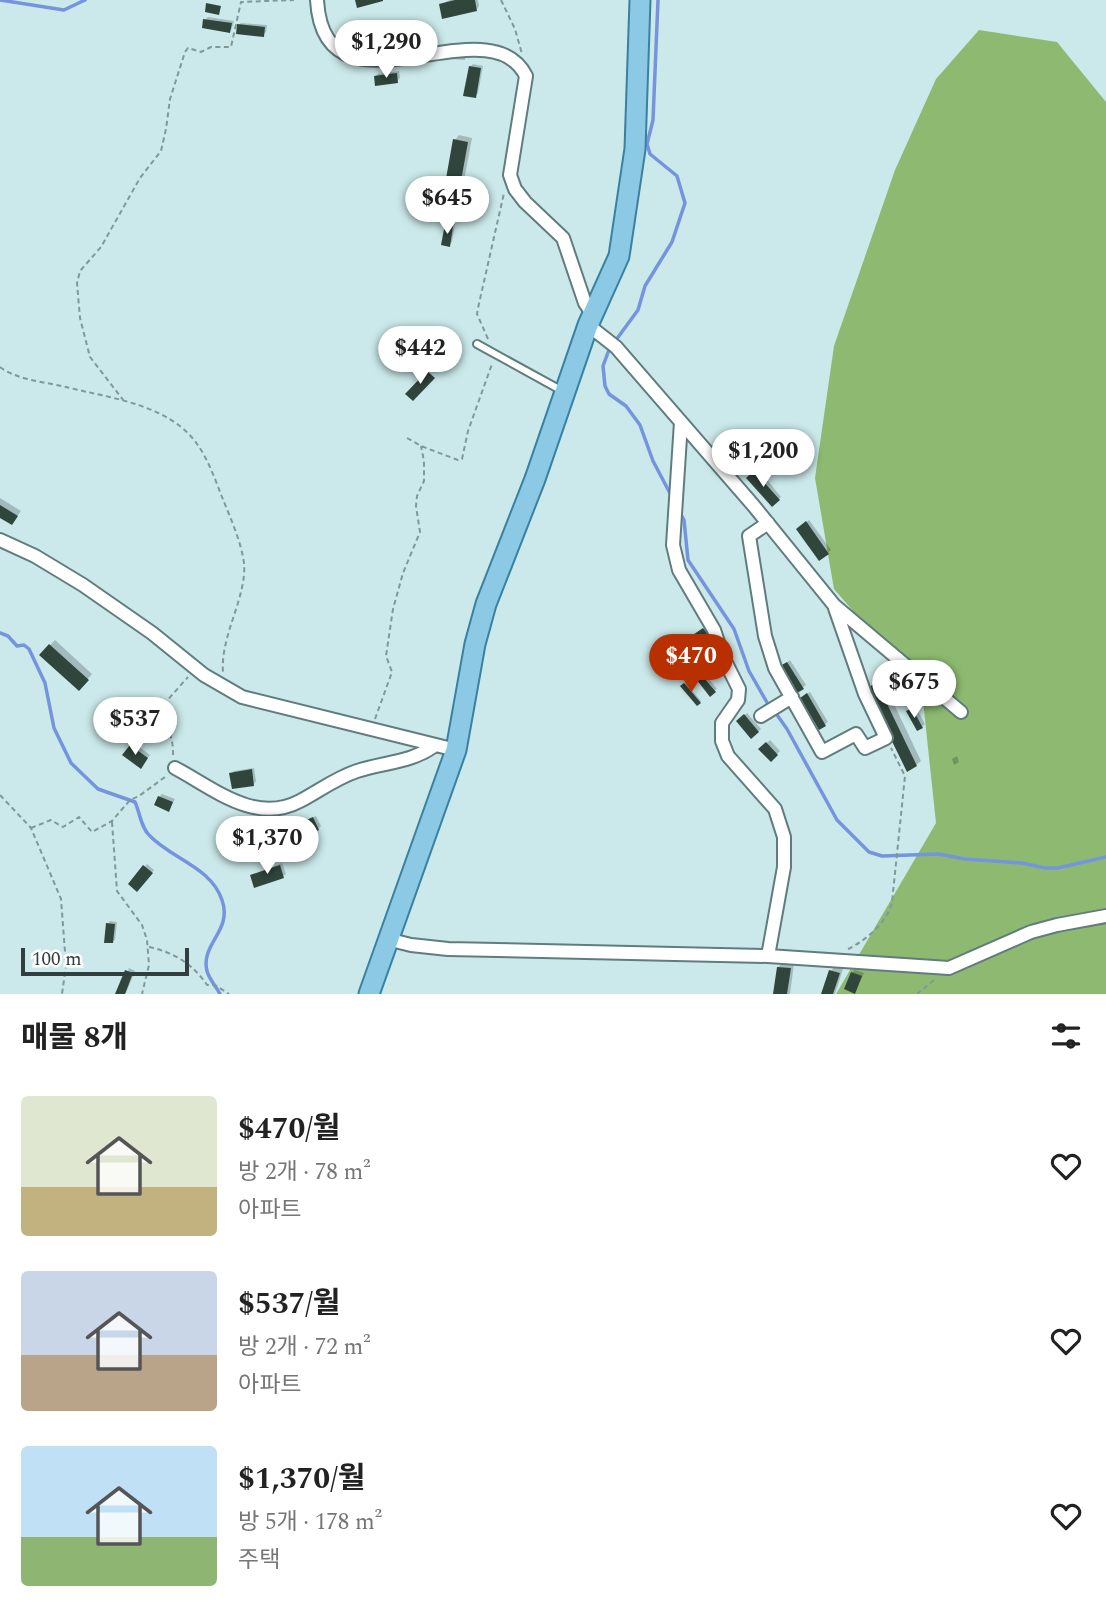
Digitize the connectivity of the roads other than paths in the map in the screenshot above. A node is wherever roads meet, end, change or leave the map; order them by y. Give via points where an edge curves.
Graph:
1 (317, 0) edge
2 (640, 0) edge
3 (590, 320) junction
4 (477, 344) dead end
5 (565, 389) junction
6 (681, 422) junction
7 (768, 523) junction
8 (0, 540) edge
9 (834, 605) junction
10 (792, 697) junction
11 (768, 712) dead end
12 (961, 712) dead end
13 (434, 746) junction
14 (456, 750) junction
15 (175, 768) road end
16 (1106, 916) edge
17 (387, 939) junction
18 (768, 956) junction
19 (369, 994) edge

1 - 3 street via 327,37 352,55 383,60 471,46 488,48 521,67 526,76 510,175 525,202 563,238
2 - 3 main road via 629,197 619,256
3 - 5 main road
3 - 6 street
4 - 5 lane
5 - 14 main road via 486,604
6 - 7 street
6 - 18 street via 676,558 739,689 738,700 722,723 724,749 775,809 784,836 784,867
7 - 9 street
7 - 10 street via 749,536 765,636 775,668
8 - 13 street via 83,585 229,691
9 - 10 street via 865,694 886,737 864,748 856,734 822,752
9 - 12 street
10 - 11 street
13 - 14 street
13 - 15 street via 406,760 356,771 298,803 279,808 253,808 229,799
14 - 17 main road
16 - 18 street via 1031,932 949,968
17 - 18 street via 448,948
17 - 19 main road

